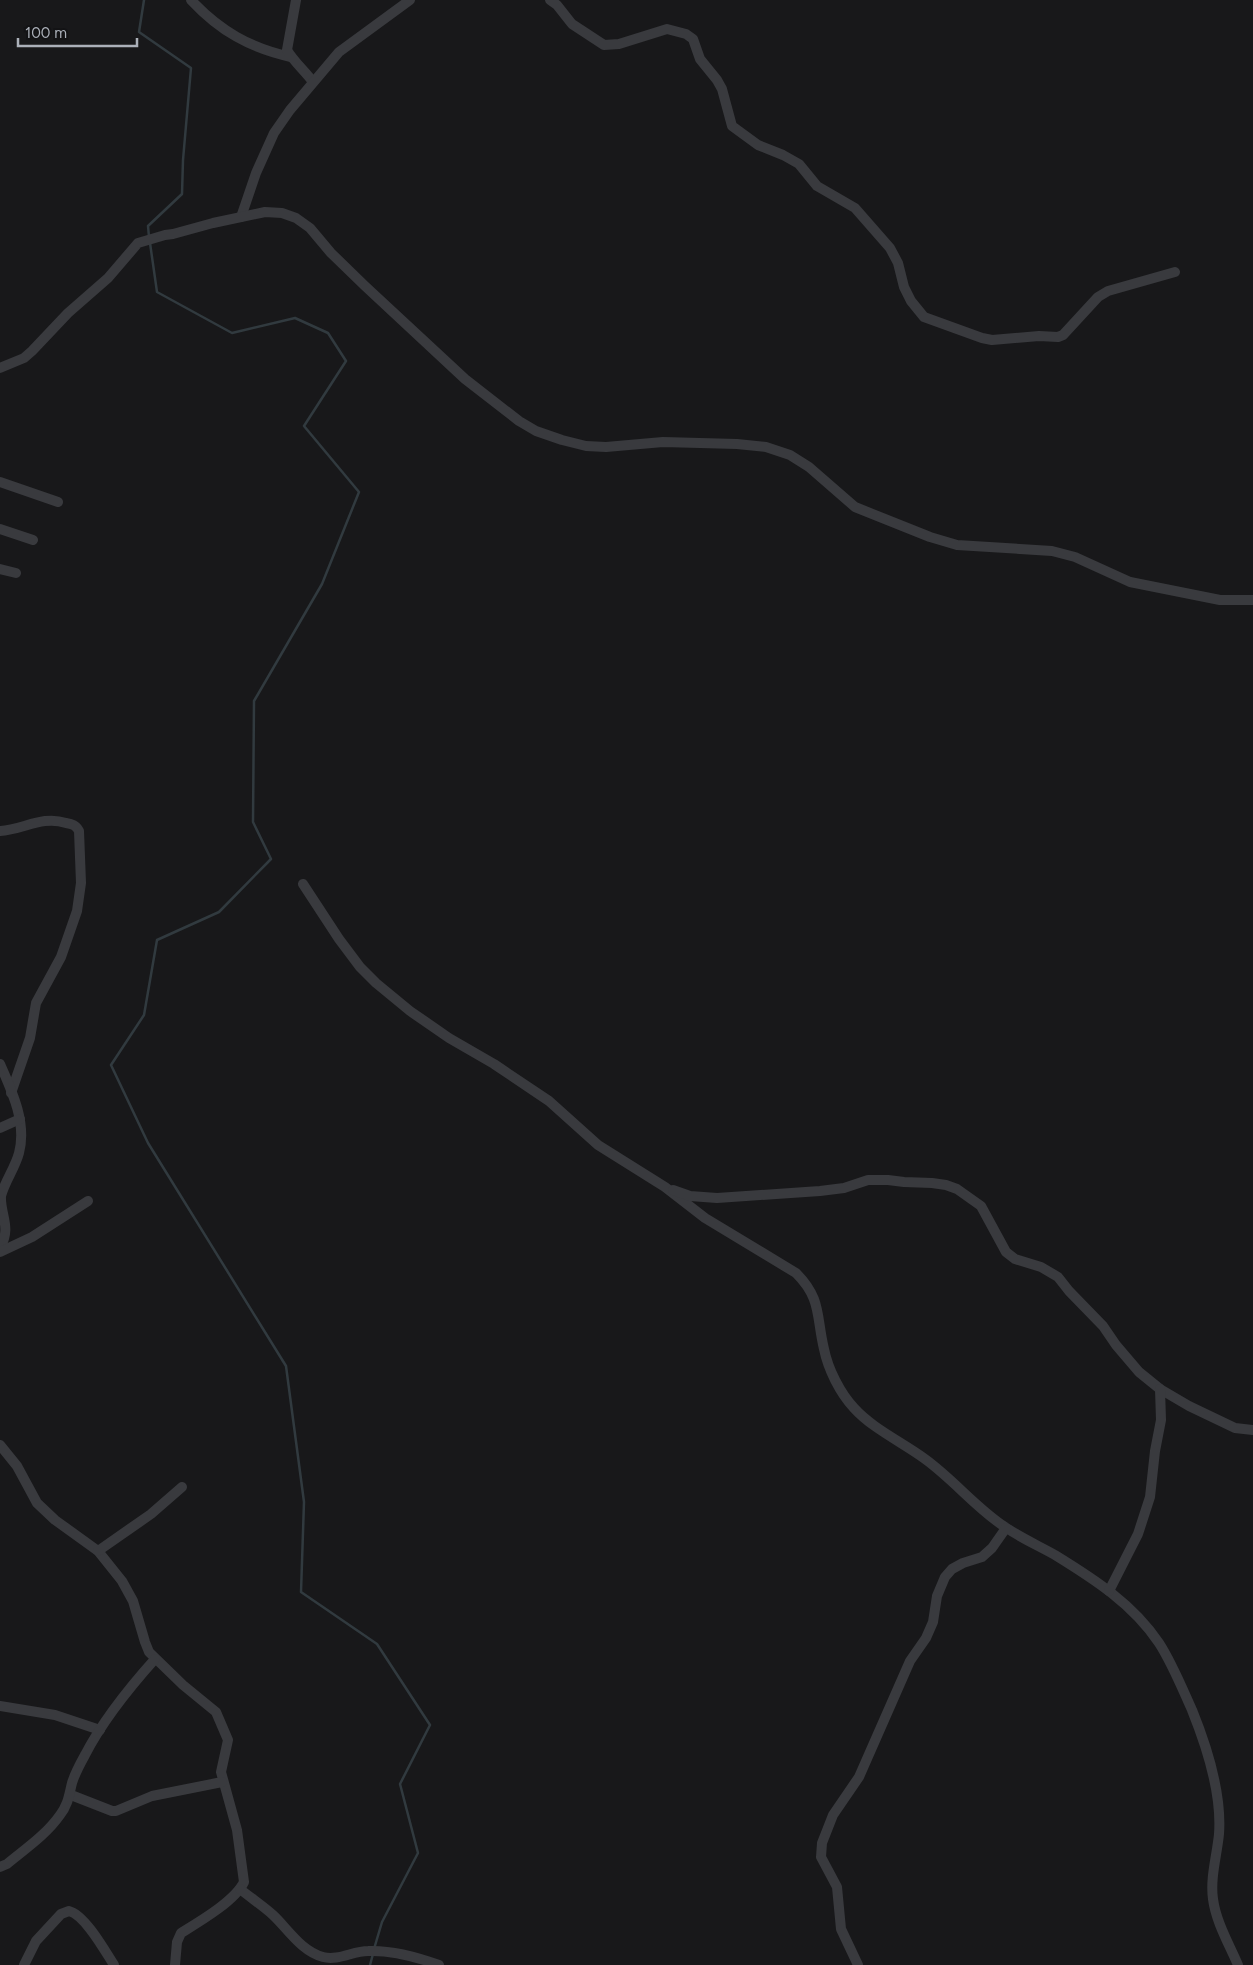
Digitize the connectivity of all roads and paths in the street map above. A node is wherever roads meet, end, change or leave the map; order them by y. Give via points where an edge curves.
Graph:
1 (191, 0) edge
2 (296, 0) edge
3 (410, 0) edge
4 (550, 0) edge
5 (291, 57) junction
6 (313, 82) junction
7 (241, 217) junction
8 (1175, 272) dead end
9 (0, 368) edge
10 (0, 482) edge
11 (58, 502) dead end
12 (0, 529) edge
13 (33, 540) dead end
14 (0, 569) edge
15 (16, 573) dead end
16 (1253, 600) edge
17 (0, 831) edge
18 (303, 884) dead end
19 (0, 1064) edge
20 (11, 1092) junction
21 (20, 1119) junction
22 (0, 1128) edge
23 (665, 1187) junction
24 (88, 1201) dead end
25 (0, 1250) edge
26 (1160, 1389) junction
27 (1253, 1430) edge
28 (0, 1445) edge
29 (182, 1487) dead end
30 (1006, 1528) junction
31 (98, 1552) junction
32 (1109, 1591) junction
33 (155, 1659) junction
34 (0, 1706) edge
35 (100, 1730) junction
36 (222, 1782) junction
37 (70, 1794) junction
38 (0, 1867) edge
39 (240, 1889) junction
40 (24, 1965) edge
41 (114, 1965) edge
42 (175, 1965) edge
43 (439, 1965) edge
44 (858, 1965) edge
45 (1238, 1965) edge

1 - 5 street via 224,30 275,54
2 - 5 street via 287,43
3 - 6 street via 339,52
4 - 8 street via 572,24 604,45 667,29 693,39 700,59 722,89 732,126 758,145 799,164 817,186 855,208 890,248 911,301 931,320 992,340 1058,337 1108,291
5 - 6 street
6 - 7 street via 274,133
7 - 9 street via 138,243 108,278 32,351
7 - 16 street via 265,212 282,213 310,228 331,253 465,379 536,431 586,446 663,442 766,447 790,454 855,507 930,537 957,544 1052,551 1075,557 1130,582 1220,600
10 - 11 street
12 - 13 street
14 - 15 street
17 - 20 street via 45,820 73,825 79,831 80,896 56,968 36,1003 30,1038
18 - 23 street via 339,939 376,983 449,1038 549,1101 598,1145
19 - 20 street
20 - 21 street
21 - 22 street
21 - 25 street via 19,1152 1,1197 5,1230
23 - 26 street via 702,1198 820,1191 868,1180 932,1183 957,1189 981,1206 1006,1252 1058,1277 1103,1326 1127,1360
23 - 30 street via 705,1218 796,1273 807,1284 817,1305 824,1352 842,1392 854,1408 929,1462
24 - 25 street via 32,1236
26 - 27 street via 1235,1428
26 - 32 street via 1161,1420 1148,1505 1138,1534
28 - 31 street via 17,1466 37,1503
29 - 31 street
30 - 32 street
30 - 44 street via 982,1557 963,1563 945,1577 926,1638 910,1662 859,1777 833,1815 822,1843 821,1857 836,1887 841,1929
31 - 33 street via 129,1594 147,1647
32 - 45 street via 1136,1615 1159,1643 1203,1740 1219,1813 1213,1899
33 - 35 street
33 - 36 street via 216,1712 228,1740 221,1768
34 - 35 street via 55,1714
35 - 37 street via 80,1765
36 - 37 street via 152,1796 116,1811
36 - 39 street via 240,1845 244,1880
37 - 38 street via 60,1815 46,1832
39 - 42 street via 182,1934 177,1942
39 - 43 street via 314,1954 335,1958 367,1951 382,1952
40 - 41 street via 36,1941 61,1914 69,1911 79,1917

